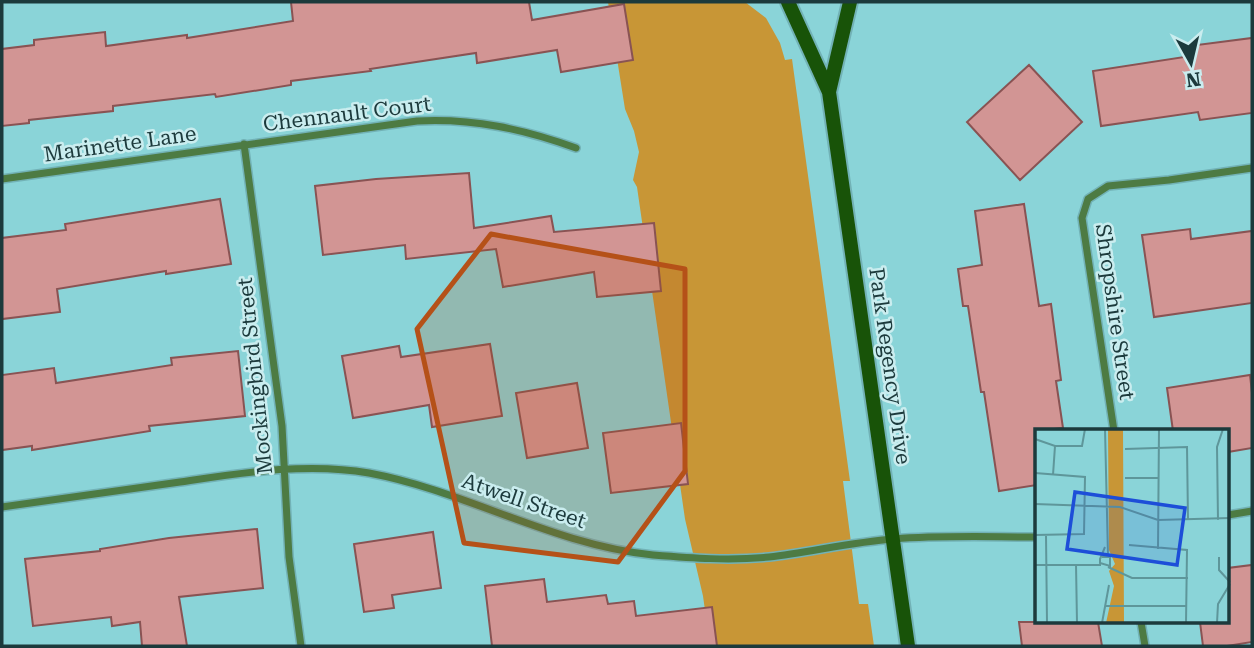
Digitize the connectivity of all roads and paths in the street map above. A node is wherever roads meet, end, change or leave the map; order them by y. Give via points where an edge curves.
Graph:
1 (788, 2) edge
2 (850, 2) edge
3 (829, 92) junction
4 (244, 144) junction
5 (576, 148) dead end
6 (1252, 168) edge
7 (2, 179) edge
8 (1114, 429) edge
9 (283, 470) junction
10 (2, 507) edge
11 (1252, 511) edge
12 (1230, 515) edge
13 (1035, 537) edge
14 (893, 539) junction
15 (1141, 624) edge
16 (301, 646) edge
17 (908, 646) edge
18 (1145, 646) edge

1 - 3 street, Park Regency Drive
2 - 3 street, Park Regency Drive
3 - 14 street, Park Regency Drive
4 - 5 street, Chennault Court via 450,119 519,130
4 - 7 street, Marinette Lane
4 - 9 street, Mockingbird Street via 282,426
6 - 8 street, Shropshire Street via 1108,186 1088,199 1082,218
9 - 10 street, Atwell Street
9 - 14 street, Atwell Street via 337,469 396,479 591,543 649,554 768,557
9 - 16 street, Mockingbird Street
11 - 12 street
13 - 14 street, Atwell Street
14 - 17 street, Park Regency Drive
15 - 18 street

